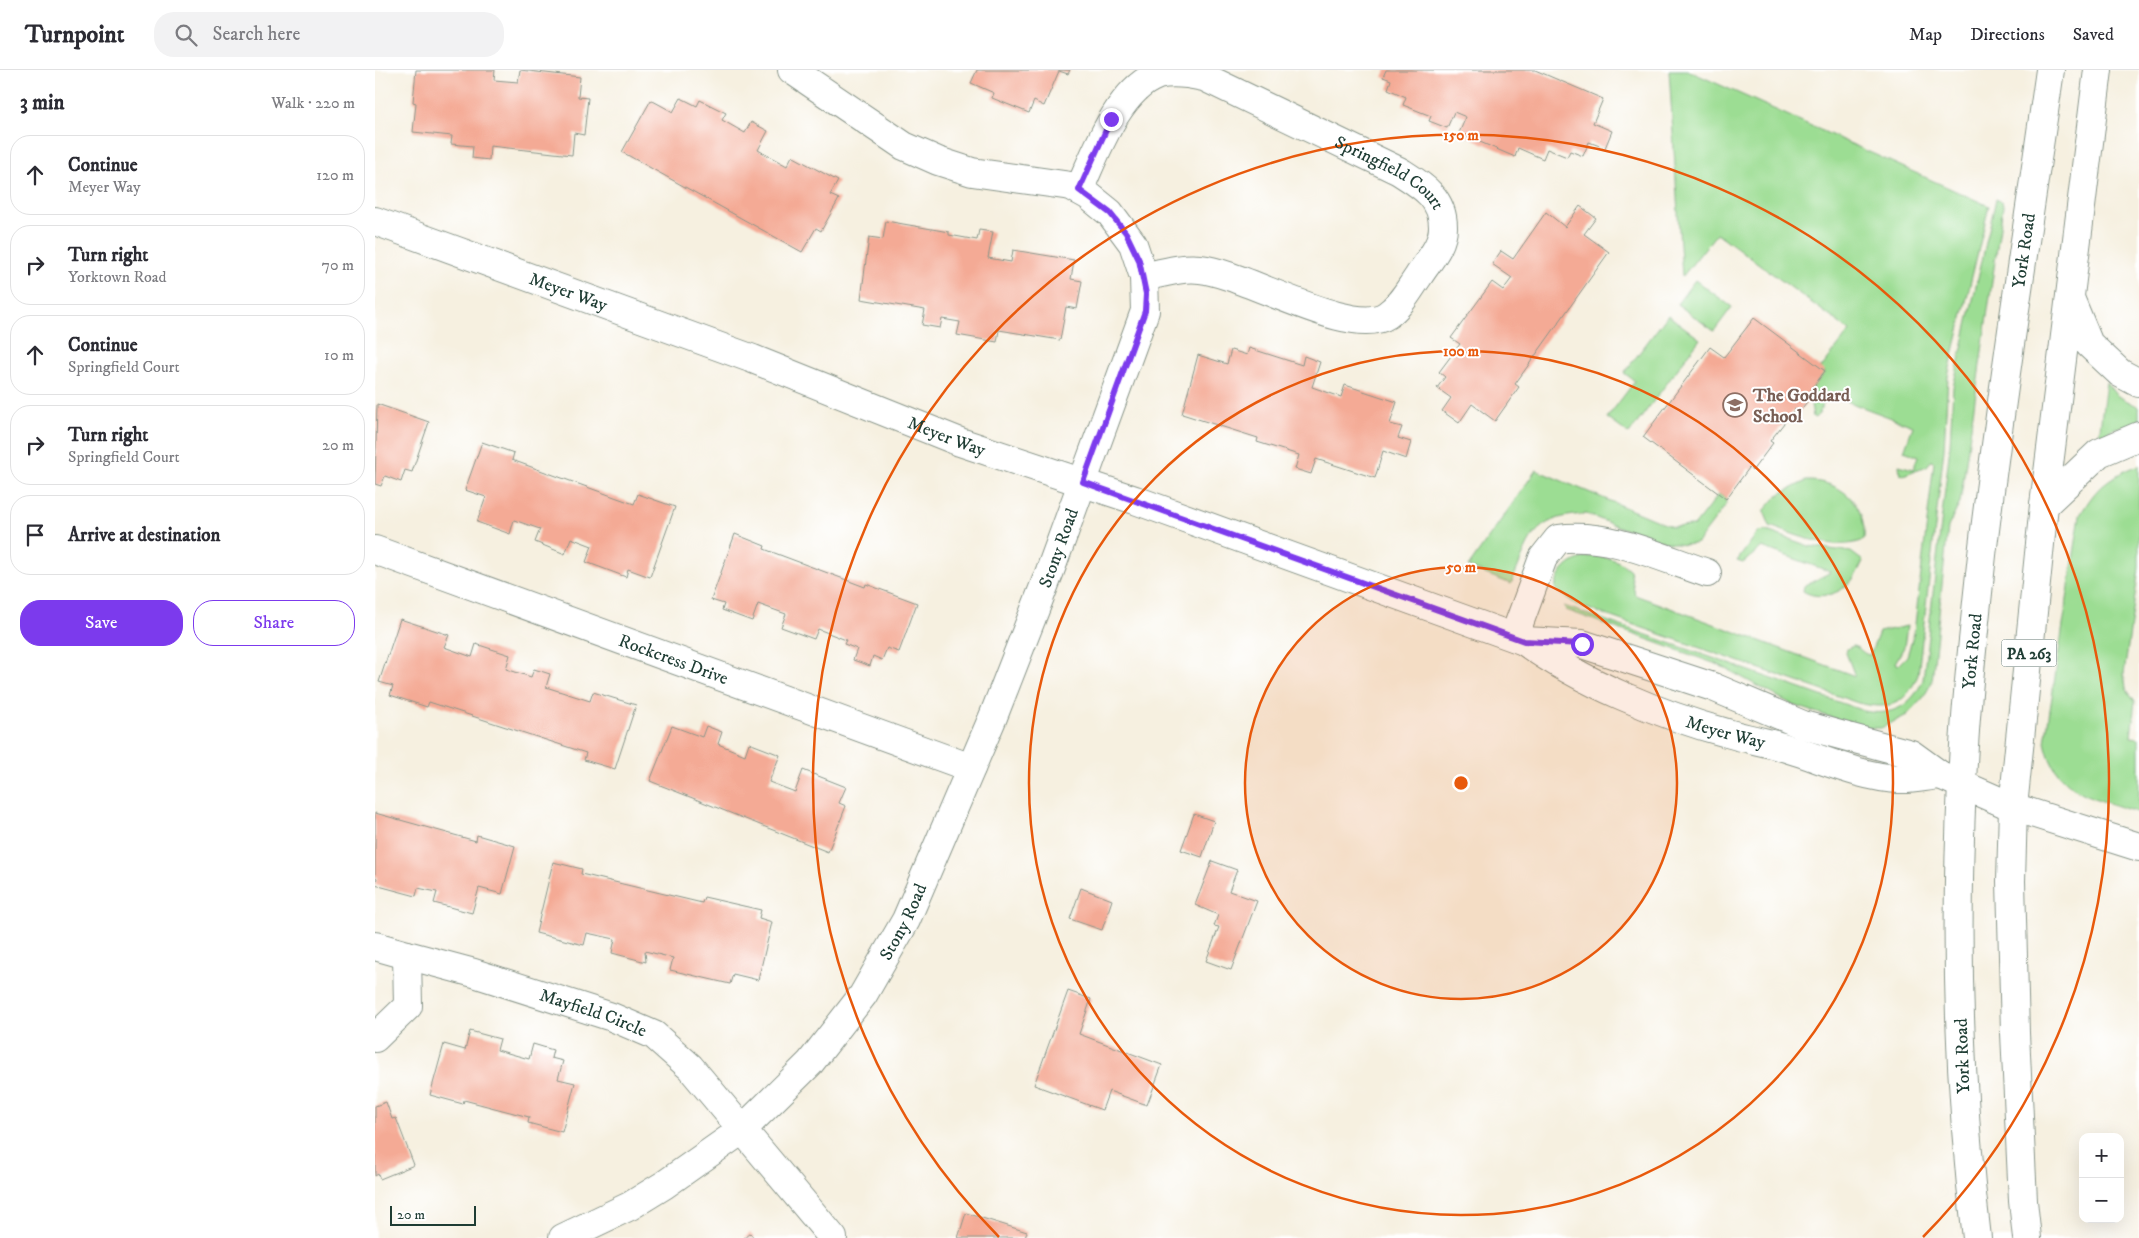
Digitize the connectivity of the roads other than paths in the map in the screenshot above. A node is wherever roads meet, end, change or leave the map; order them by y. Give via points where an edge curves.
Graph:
1 (792, 70) edge
2 (2050, 70) edge
3 (2098, 70) edge
4 (1079, 190) junction
5 (375, 221) edge
6 (1144, 277) junction
7 (2070, 298) junction
8 (2139, 383) edge
9 (2139, 436) edge
10 (1083, 482) junction
11 (2044, 505) junction
12 (375, 550) edge
13 (1707, 573) dead end
14 (1519, 639) junction
15 (971, 768) junction
16 (1951, 779) junction
17 (2013, 807) junction
18 (2139, 847) edge
19 (375, 946) edge
20 (407, 955) junction
21 (375, 1038) edge
22 (743, 1130) junction
23 (563, 1238) edge
24 (833, 1238) edge
25 (1977, 1238) edge
26 (2027, 1238) edge

1 - 4 main road via 905,146 937,161 972,172 1071,186
2 - 16 main road, York Road
3 - 7 main road, PA 263
4 - 6 main road, Stony Road via 1101,204 1114,218 1133,244
4 - 6 main road, Springfield Court via 1111,119 1135,91 1158,76 1182,73 1204,77 1399,171 1428,190 1441,207 1441,243 1401,303 1386,316 1371,321 1329,314 1201,269
5 - 10 main road, Meyer Way via 753,359 960,442
6 - 10 main road, Stony Road via 1145,311
7 - 8 main road via 2089,344 2120,373
7 - 11 main road, PA 263
9 - 11 main road via 2099,453
10 - 14 main road, Meyer Way
10 - 15 main road, Stony Road
11 - 17 main road, PA 263
12 - 15 main road, Rockcress Drive
13 - 14 main road via 1606,540 1579,536 1558,539 1543,558
14 - 16 main road, Meyer Way via 1582,644 1713,687 1803,725 1911,754
14 - 16 main road, Meyer Way via 1587,680 1726,733 1786,748 1855,771 1900,779
15 - 22 main road, Stony Road via 906,920 863,995 810,1063
16 - 17 main road
16 - 25 main road, York Road via 1962,1077
17 - 18 main road
17 - 26 main road, PA 263 via 2011,882 2015,1033
19 - 20 main road, Mayfield Circle
20 - 21 main road via 408,1006
20 - 22 main road, Mayfield Circle via 473,972 612,1017 654,1035 690,1066
22 - 23 main road, Stony Road via 630,1206
22 - 24 main road, Mayfield Circle

